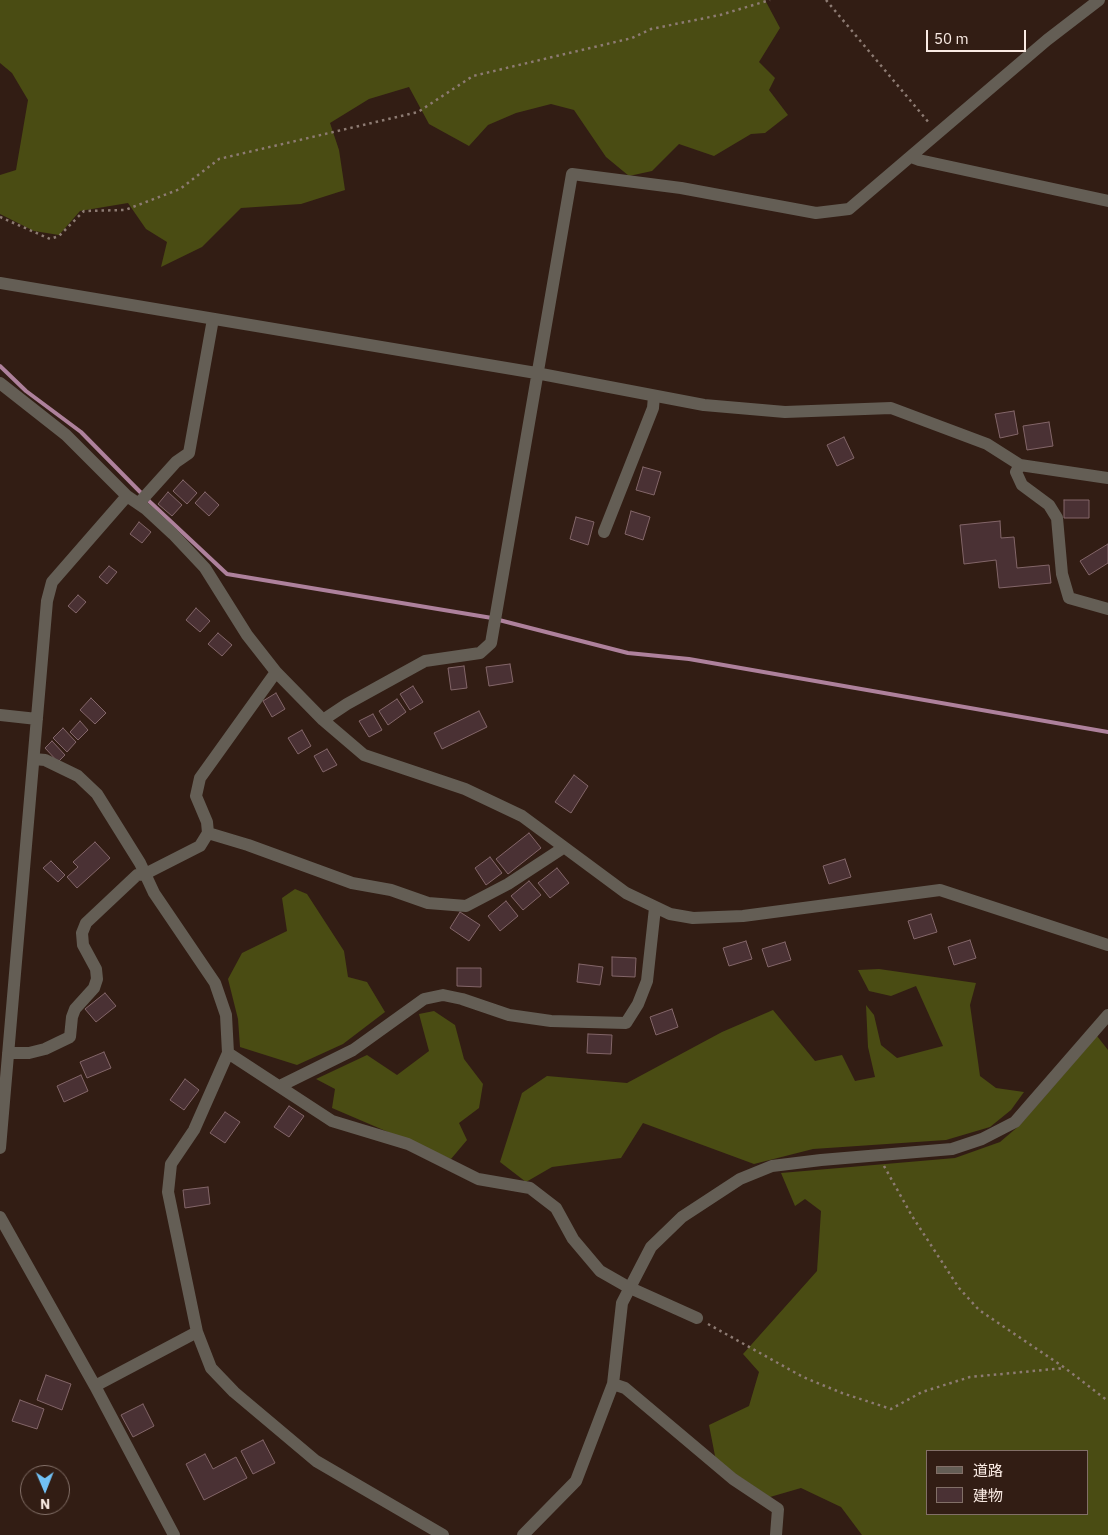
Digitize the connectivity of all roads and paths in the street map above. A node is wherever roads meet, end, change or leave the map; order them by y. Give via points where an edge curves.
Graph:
1 (770, 0) edge
2 (826, 0) edge
3 (1099, 0) edge
4 (939, 134) junction
5 (911, 157) junction
6 (1108, 201) edge
7 (0, 217) edge
8 (0, 283) edge
9 (213, 319) junction
10 (536, 373) junction
11 (0, 383) edge
12 (654, 396) junction
13 (1020, 465) junction
14 (1108, 478) edge
15 (127, 496) junction
16 (139, 504) junction
17 (604, 532) dead end
18 (1108, 609) edge
19 (276, 672) junction
20 (0, 715) edge
21 (37, 719) junction
22 (323, 720) junction
23 (34, 759) junction
24 (208, 833) junction
25 (563, 848) junction
26 (145, 874) junction
27 (655, 908) junction
28 (1108, 945) edge
29 (1108, 1015) edge
30 (8, 1053) junction
31 (228, 1053) junction
32 (280, 1086) junction
33 (0, 1148) edge
34 (878, 1156) junction
35 (0, 1217) edge
36 (628, 1287) junction
37 (697, 1318) joint
38 (197, 1332) junction
39 (1065, 1368) junction
40 (613, 1384) junction
41 (95, 1386) junction
42 (1108, 1401) edge
43 (174, 1535) edge
44 (443, 1535) edge
45 (524, 1535) edge
46 (776, 1535) edge

1 - 7 path via 474,76 418,112 219,159 180,189 125,210 84,211 59,236 50,239
2 - 4 path
3 - 4 street via 1047,40
4 - 5 street
5 - 6 street
5 - 10 street via 849,209 816,213 680,188 572,174
8 - 9 street
9 - 10 street
9 - 16 street via 189,453 176,462
10 - 12 street
10 - 22 street via 491,643 480,653 425,662 346,704
11 - 15 street via 66,435
12 - 13 street via 704,405 785,412 891,408 987,444
12 - 17 street via 653,408
13 - 14 street
13 - 18 street via 1016,472 1022,485 1049,505 1057,518 1062,574 1069,598
15 - 16 street
15 - 21 street via 52,582
16 - 19 street via 205,568 247,635
19 - 22 street
19 - 24 street via 200,778 196,796
20 - 21 street
21 - 23 street
22 - 25 street via 364,755 465,790 522,816
23 - 26 street via 45,760 78,776 97,794
23 - 30 street
24 - 25 street via 352,883 392,890 428,903 466,906 508,884
24 - 26 street via 200,846
25 - 27 street via 626,893
26 - 30 street via 136,875 86,923 82,933 83,944 96,969 97,979 94,988 75,1009 70,1037 37,1051
26 - 31 street via 154,893 215,983 226,1015
27 - 28 street via 693,918 743,916 940,890
27 - 32 street via 647,981 626,1023 551,1021 509,1015 462,999 434,997 424,999 353,1050
29 - 34 street via 1015,1122 982,1139 952,1149
30 - 33 street
31 - 32 street
31 - 38 street via 194,1130 171,1164 168,1192
32 - 36 street via 332,1121 408,1144 478,1179 530,1188 556,1208 573,1239 600,1271
34 - 36 street via 772,1166 740,1179 682,1217 657,1241
34 - 39 path via 959,1288 980,1310
35 - 41 street
36 - 37 street
36 - 40 street via 622,1303
37 - 39 path via 803,1377 891,1408 922,1392 970,1377
38 - 41 street
38 - 44 street via 211,1368 234,1392 316,1461
39 - 42 path
40 - 45 street via 576,1481
40 - 46 street via 625,1388 732,1479 778,1509
41 - 43 street

